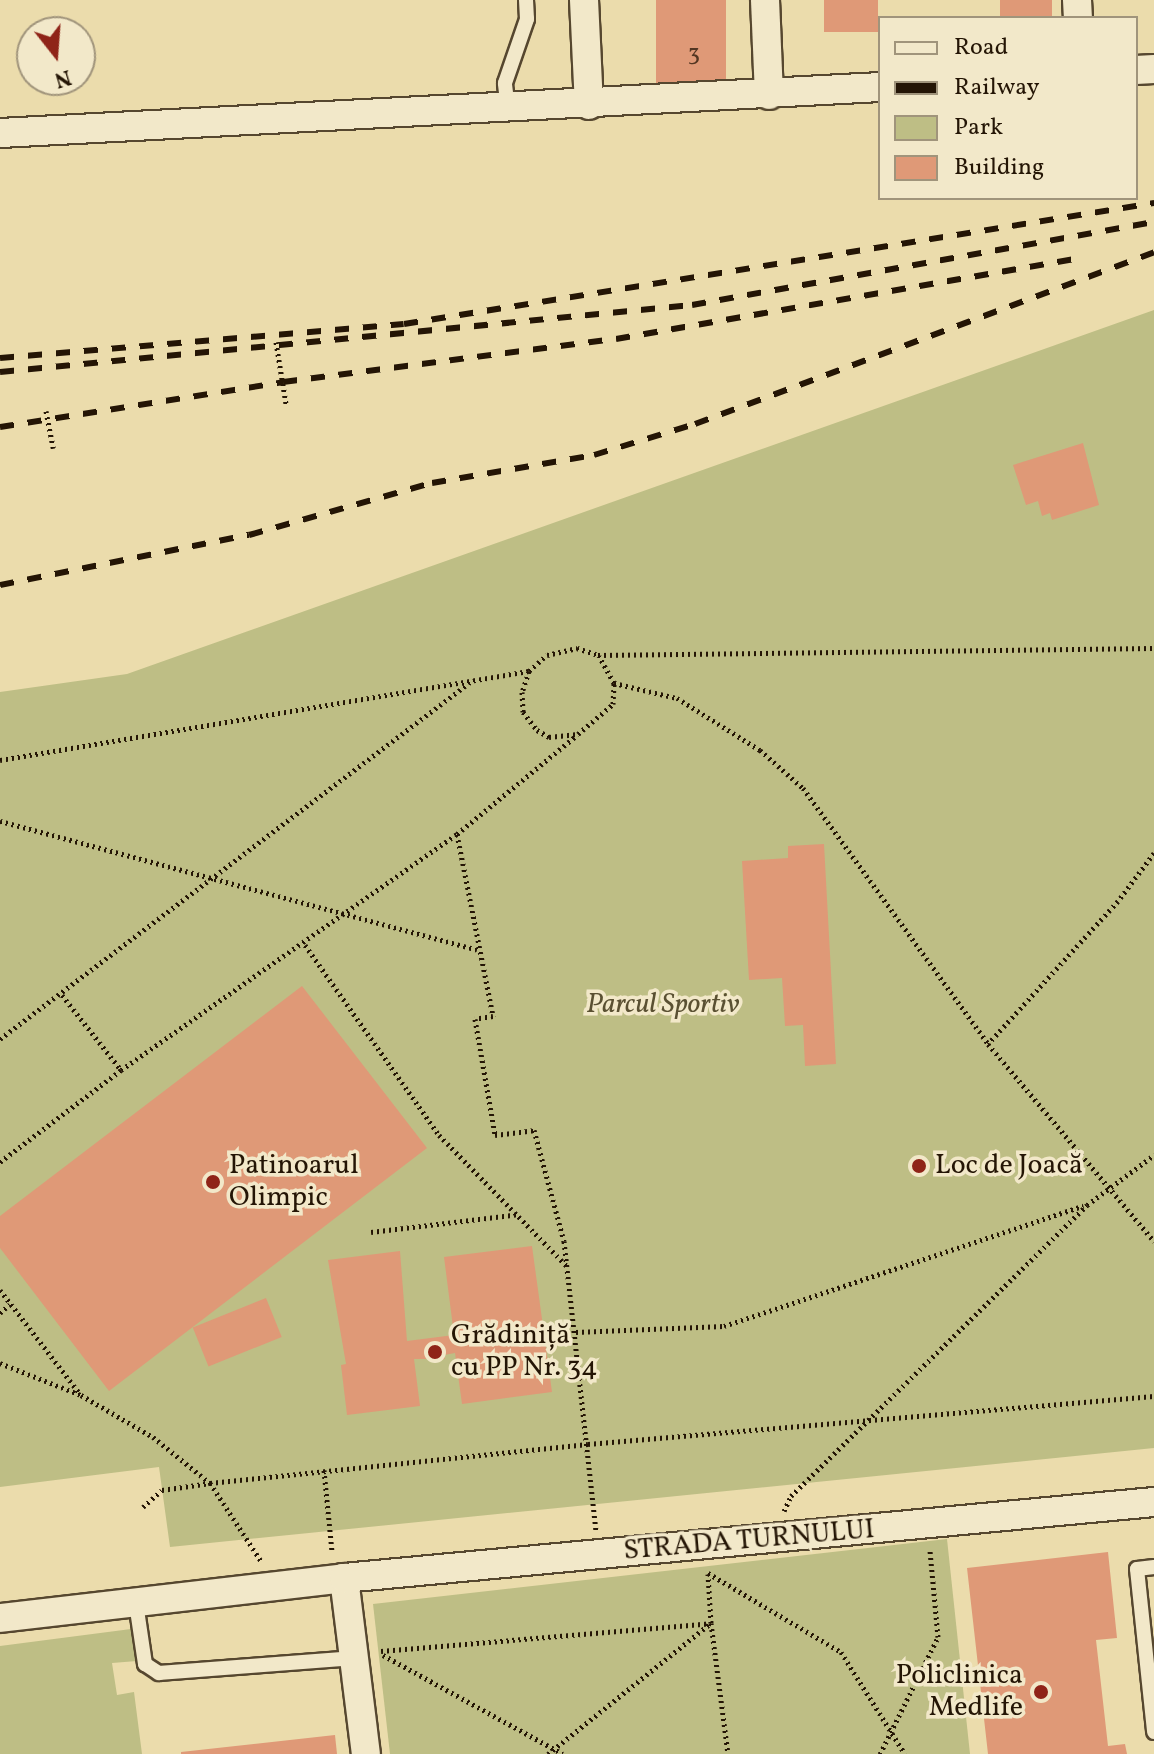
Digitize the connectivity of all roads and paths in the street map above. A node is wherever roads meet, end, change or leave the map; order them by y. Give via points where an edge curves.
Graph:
1 (526, 0) edge
2 (584, 0) edge
3 (765, 0) edge
4 (878, 87) edge
5 (769, 95) junction
6 (589, 105) junction
7 (508, 109) junction
8 (0, 133) edge
9 (276, 342) dead end
10 (286, 404) dead end
11 (46, 411) dead end
12 (53, 448) dead end
13 (1154, 648) edge
14 (598, 655) junction
15 (529, 671) junction
16 (474, 679) junction
17 (614, 683) junction
18 (578, 734) junction
19 (0, 760) edge
20 (0, 821) edge
21 (457, 834) junction
22 (1154, 853) edge
23 (216, 880) junction
24 (345, 914) junction
25 (305, 945) junction
26 (477, 950) junction
27 (62, 995) junction
28 (0, 1039) edge
29 (988, 1044) junction
30 (121, 1070) junction
31 (1154, 1155) edge
32 (0, 1162) edge
33 (1109, 1191) junction
34 (1087, 1205) junction
35 (520, 1214) junction
36 (371, 1232) dead end
37 (1154, 1241) edge
38 (568, 1267) junction
39 (0, 1290) edge
40 (10, 1304) junction
41 (0, 1313) edge
42 (576, 1332) junction
43 (0, 1363) edge
44 (81, 1395) junction
45 (1154, 1396) edge
46 (870, 1419) junction
47 (588, 1444) junction
48 (324, 1470) junction
49 (210, 1483) junction
50 (1154, 1502) edge
51 (143, 1507) dead end
52 (772, 1539) junction
53 (930, 1550) dead end
54 (599, 1555) junction
55 (1154, 1567) edge
56 (339, 1579) junction
57 (278, 1586) junction
58 (136, 1603) junction
59 (0, 1618) edge
60 (711, 1623) junction
61 (354, 1658) junction
62 (891, 1729) junction
63 (1154, 1732) edge
64 (555, 1748) junction
65 (366, 1754) edge
66 (548, 1754) edge
67 (563, 1754) edge
68 (728, 1754) edge
69 (880, 1754) edge
70 (905, 1754) edge

1 - 7 lane via 527,19 505,83
2 - 6 street
3 - 5 street
4 - 5 street
5 - 6 street
6 - 7 street
7 - 8 street
9 - 10 path
11 - 12 path
13 - 14 path
14 - 15 path via 577,648 547,655
14 - 17 path
15 - 16 path
15 - 18 path via 523,712 549,737
16 - 19 path
16 - 23 path
17 - 18 path via 613,704
17 - 29 path via 677,698 760,750 803,788
18 - 21 path
20 - 23 path
21 - 24 path
21 - 26 path
22 - 29 path via 1118,901
23 - 24 path
23 - 27 path
24 - 25 path
24 - 26 path
25 - 30 path
25 - 35 path via 439,1135
26 - 38 path via 493,1016 475,1019 495,1135 534,1130
27 - 28 path
27 - 30 path
29 - 33 path
30 - 32 path
31 - 33 path
33 - 34 path
33 - 37 path
34 - 42 path via 724,1326
34 - 46 path
35 - 36 path
35 - 38 path
38 - 42 path
39 - 40 path
40 - 41 path
40 - 44 path
42 - 47 path
43 - 44 path
44 - 49 path via 153,1437
45 - 46 path
46 - 47 path
46 - 52 path via 791,1496
47 - 48 path
47 - 54 path
48 - 49 path
48 - 56 path
49 - 51 path via 162,1490
49 - 57 path
50 - 52 street, STRADA TURNULUI
52 - 54 street, STRADA TURNULUI
53 - 62 path via 938,1637
54 - 56 street, STRADA TURNULUI
55 - 63 lane via 1137,1569
56 - 57 street, STRADA TURNULUI
56 - 61 street
57 - 58 street, STRADA TURNULUI
58 - 59 street, STRADA TURNULUI
58 - 61 lane via 145,1664 159,1673
60 - 62 path via 708,1573 841,1652
60 - 64 path
60 - 64 path via 375,1651
60 - 68 path
61 - 65 street
62 - 69 path
62 - 70 path
64 - 66 path
64 - 67 path

